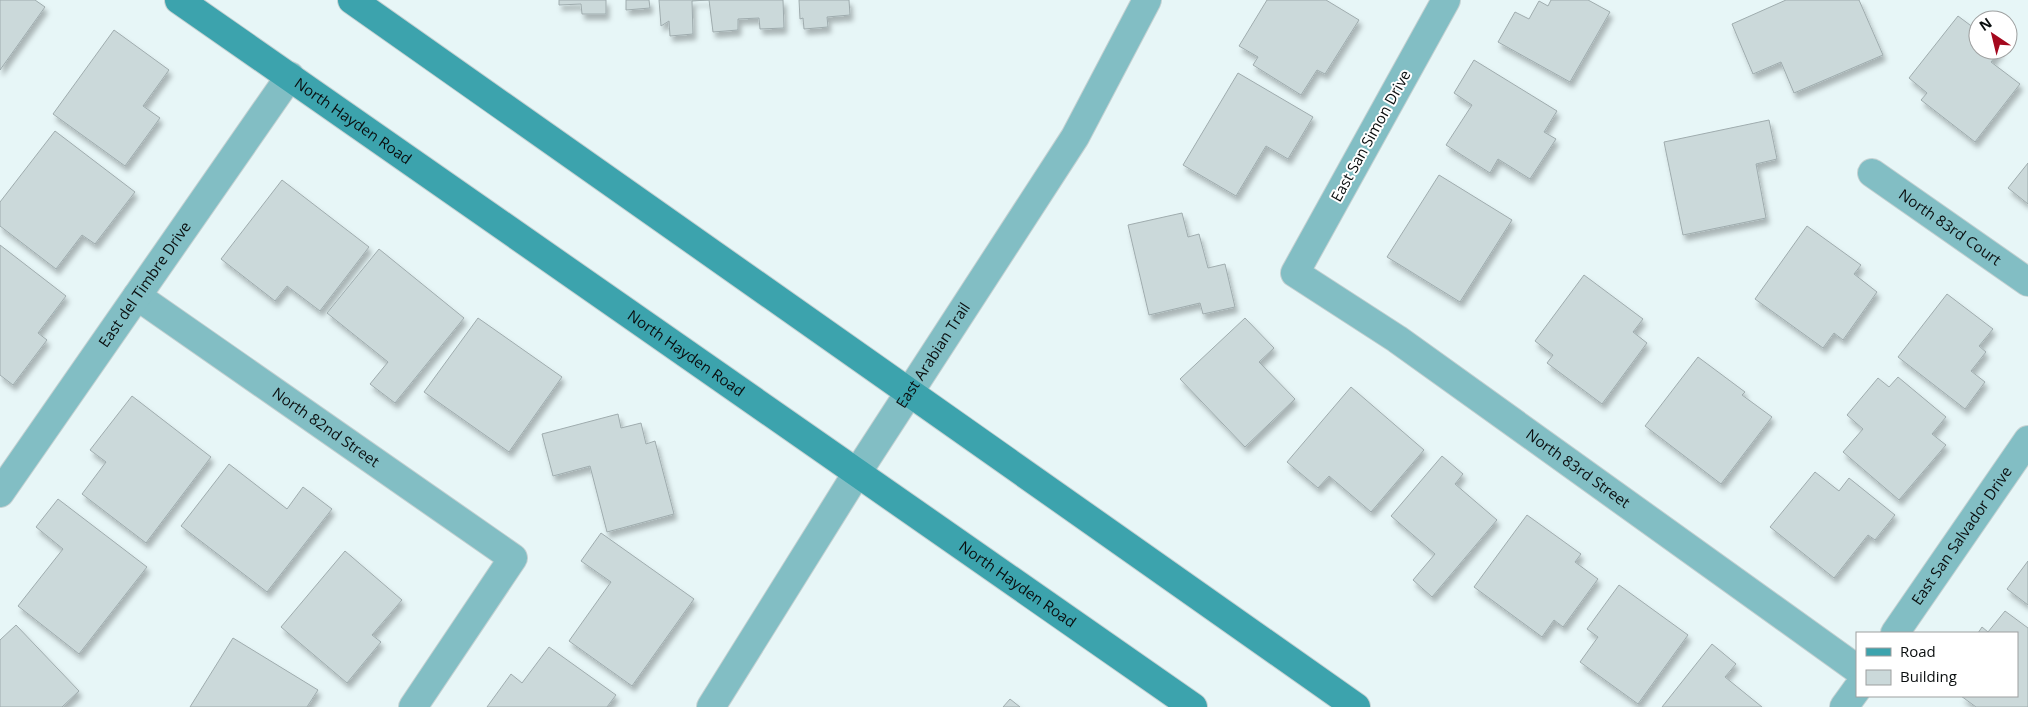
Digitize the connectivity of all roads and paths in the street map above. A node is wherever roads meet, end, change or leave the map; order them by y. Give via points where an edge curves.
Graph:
1 (179, 0) edge
2 (352, 0) edge
3 (1148, 0) edge
4 (1446, 0) edge
5 (290, 76) junction
6 (1872, 173) dead end
7 (1295, 273) joint
8 (2028, 282) edge
9 (138, 296) junction
10 (910, 393) junction
11 (2028, 440) edge
12 (857, 473) junction
13 (0, 493) edge
14 (1897, 632) edge
15 (1856, 669) edge
16 (1856, 691) edge
17 (413, 707) edge
18 (711, 707) edge
19 (1193, 707) edge
20 (1356, 707) edge
21 (1844, 707) edge

1 - 5 main road, North Hayden Road
2 - 10 main road
3 - 10 street, East Arabian Trail via 1075,137
4 - 7 street, East San Simon Drive
5 - 9 street, East del Timbre Drive
5 - 12 main road, North Hayden Road
6 - 8 street, North 83rd Court
7 - 15 street, North 83rd Street via 1398,340
9 - 13 street, East del Timbre Drive
9 - 17 street, North 82nd Street via 513,558
10 - 12 street, East Arabian Trail
10 - 20 main road
11 - 14 street, East San Salvador Drive
12 - 18 street, East Arabian Trail
12 - 19 main road, North Hayden Road
16 - 21 street

